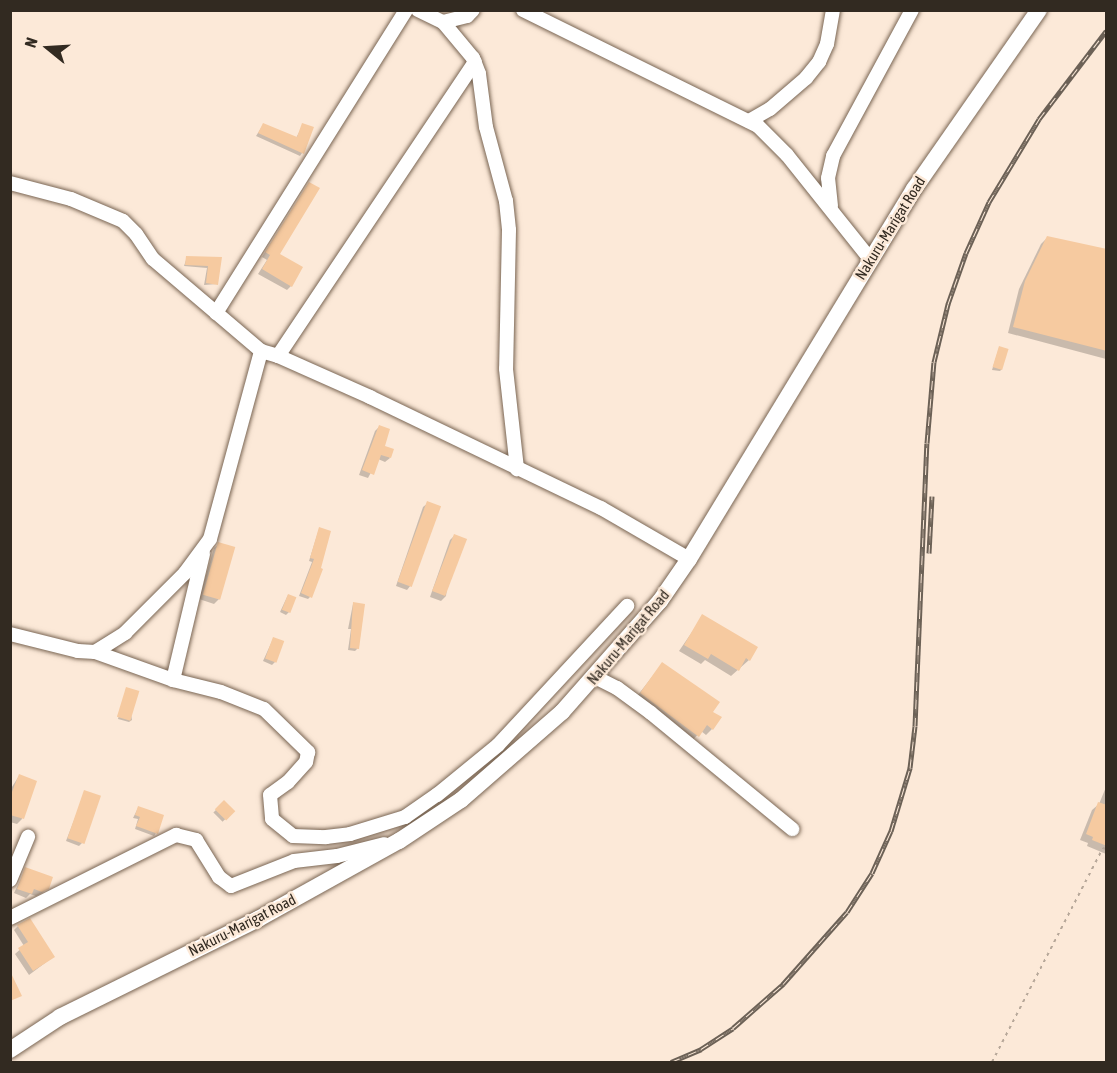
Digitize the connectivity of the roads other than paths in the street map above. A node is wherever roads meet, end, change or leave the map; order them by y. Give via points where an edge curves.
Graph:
1 (406, 10) edge
2 (417, 10) edge
3 (473, 10) edge
4 (523, 10) edge
5 (833, 10) edge
6 (912, 10) edge
7 (1039, 10) edge
8 (443, 22) junction
9 (475, 62) junction
10 (749, 122) junction
11 (10, 183) edge
12 (832, 210) junction
13 (870, 259) junction
14 (216, 313) junction
15 (261, 351) junction
16 (278, 356) junction
17 (517, 469) junction
18 (203, 551) junction
19 (689, 559) junction
20 (627, 606) dead end
21 (10, 634) edge
22 (95, 652) junction
23 (595, 677) junction
24 (173, 680) junction
25 (792, 829) dead end
26 (293, 836) junction
27 (28, 837) dead end
28 (399, 841) junction
29 (337, 856) junction
30 (10, 880) edge
31 (10, 918) edge
32 (10, 1050) edge

1 - 14 street
2 - 8 street
3 - 8 street via 467,16
4 - 10 street
5 - 10 street via 827,44 819,62 770,109
6 - 12 street via 833,156 828,178
7 - 13 main road, Nakuru-Marigat Road via 962,118
8 - 9 street
9 - 16 street
9 - 17 street via 509,230 506,369
10 - 12 street via 788,155
11 - 14 street via 71,199 123,221 153,260
12 - 13 street
13 - 19 main road, Nakuru-Marigat Road
14 - 15 street
15 - 16 street
15 - 18 street via 210,538
16 - 17 street
17 - 19 street via 601,508
18 - 22 street via 124,633
18 - 24 street
19 - 23 main road, Nakuru-Marigat Road via 660,602
20 - 26 street via 498,745 429,801 405,817 350,834
21 - 22 street
22 - 24 street
23 - 25 street via 651,712
23 - 28 main road, Nakuru-Marigat Road via 509,760 460,800
24 - 26 street via 220,692 264,710 308,752 306,762 270,795 272,819
26 - 29 street
27 - 30 street
28 - 29 street
28 - 32 main road, Nakuru-Marigat Road via 258,919 60,1017
29 - 31 street via 294,861 231,886 219,877 196,840 176,835

